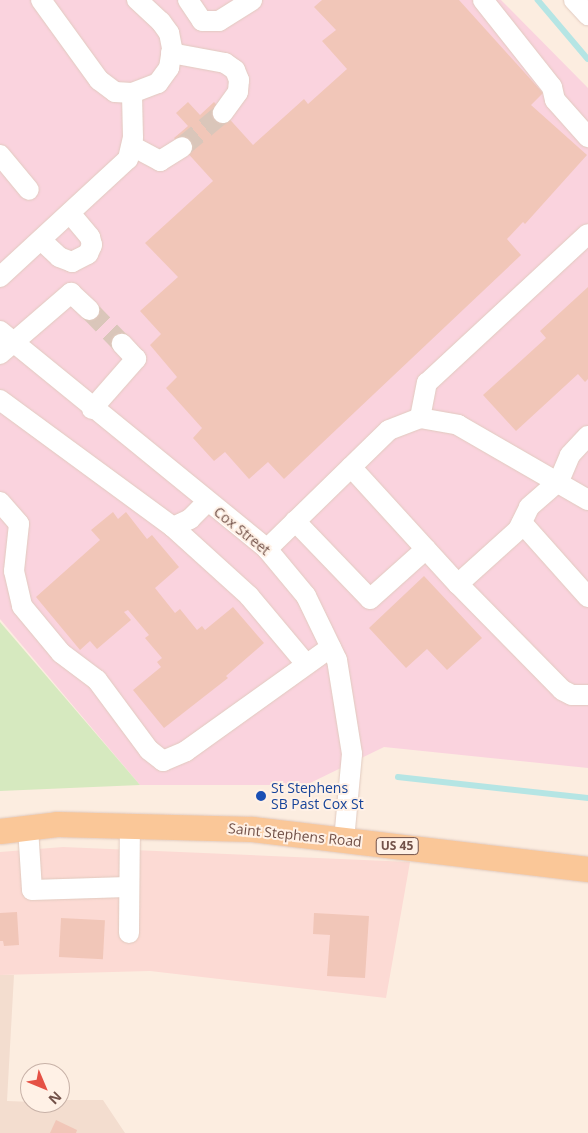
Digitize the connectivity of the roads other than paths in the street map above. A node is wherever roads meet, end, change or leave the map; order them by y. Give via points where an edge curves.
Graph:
1 (40, 0) edge
2 (188, 0) edge
3 (252, 0) edge
4 (483, 0) edge
5 (574, 0) edge
6 (147, 3) edge
7 (588, 15) edge
8 (171, 53) junction
9 (132, 93) junction
10 (223, 113) tunnel mouth
11 (588, 137) edge
12 (132, 146) junction
13 (182, 147) tunnel mouth
14 (0, 154) edge
15 (29, 190) dead end
16 (70, 213) junction
17 (588, 234) edge
18 (41, 240) junction
19 (0, 277) edge
20 (89, 310) tunnel mouth
21 (4, 343) edge
22 (122, 344) tunnel mouth
23 (0, 400) edge
24 (92, 409) junction
25 (420, 418) junction
26 (588, 436) edge
27 (351, 467) junction
28 (559, 481) junction
29 (588, 500) edge
30 (0, 502) edge
31 (207, 502) junction
32 (295, 521) junction
33 (522, 523) junction
34 (173, 528) junction
35 (267, 549) junction
36 (426, 549) junction
37 (458, 584) junction
38 (588, 598) edge
39 (331, 646) junction
40 (306, 664) junction
41 (588, 695) edge
42 (130, 826) junction
43 (28, 828) junction
44 (0, 831) edge
45 (344, 840) junction
46 (588, 868) edge
47 (127, 887) junction
48 (129, 933) dead end

1 - 9 street via 99,80 114,92
2 - 3 street via 202,21 219,20
4 - 11 street via 552,87 555,100
5 - 7 street
6 - 8 street via 169,33
8 - 9 street via 169,68 158,83
8 - 10 street via 225,63 234,70 239,80 238,92
9 - 12 street
12 - 13 street via 160,161
12 - 16 street via 128,159
14 - 15 street
16 - 18 street
16 - 18 street via 90,237 92,245 88,254 72,262 59,257
17 - 25 street via 427,383
18 - 19 street
20 - 21 street via 71,294
21 - 24 street, Cox Street
22 - 24 street via 136,358
23 - 34 street
24 - 31 street, Cox Street
25 - 27 street via 389,430
25 - 28 street via 458,425
26 - 28 street via 570,455
27 - 32 street
27 - 36 street
28 - 29 street
28 - 33 street via 529,507
30 - 40 street via 19,524 14,571 22,606 61,653 97,680 149,750 163,760 186,751
31 - 34 street via 190,519
31 - 35 street, Cox Street
32 - 35 street
32 - 36 street via 370,599
33 - 37 street via 510,539
33 - 38 street
34 - 40 street via 249,596
35 - 39 street, Cox Street via 306,596
36 - 37 street
37 - 41 street via 562,690 572,695
39 - 40 street
39 - 45 street, Cox Street via 338,660 352,754
42 - 43 main road, Saint Stephens Road / US 45 via 57,824
42 - 45 main road, Saint Stephens Road / US 45 via 252,829
42 - 47 street
43 - 44 main road, Saint Stephens Road / US 45
43 - 47 street via 32,890
45 - 46 main road, Saint Stephens Road / US 45
47 - 48 street

